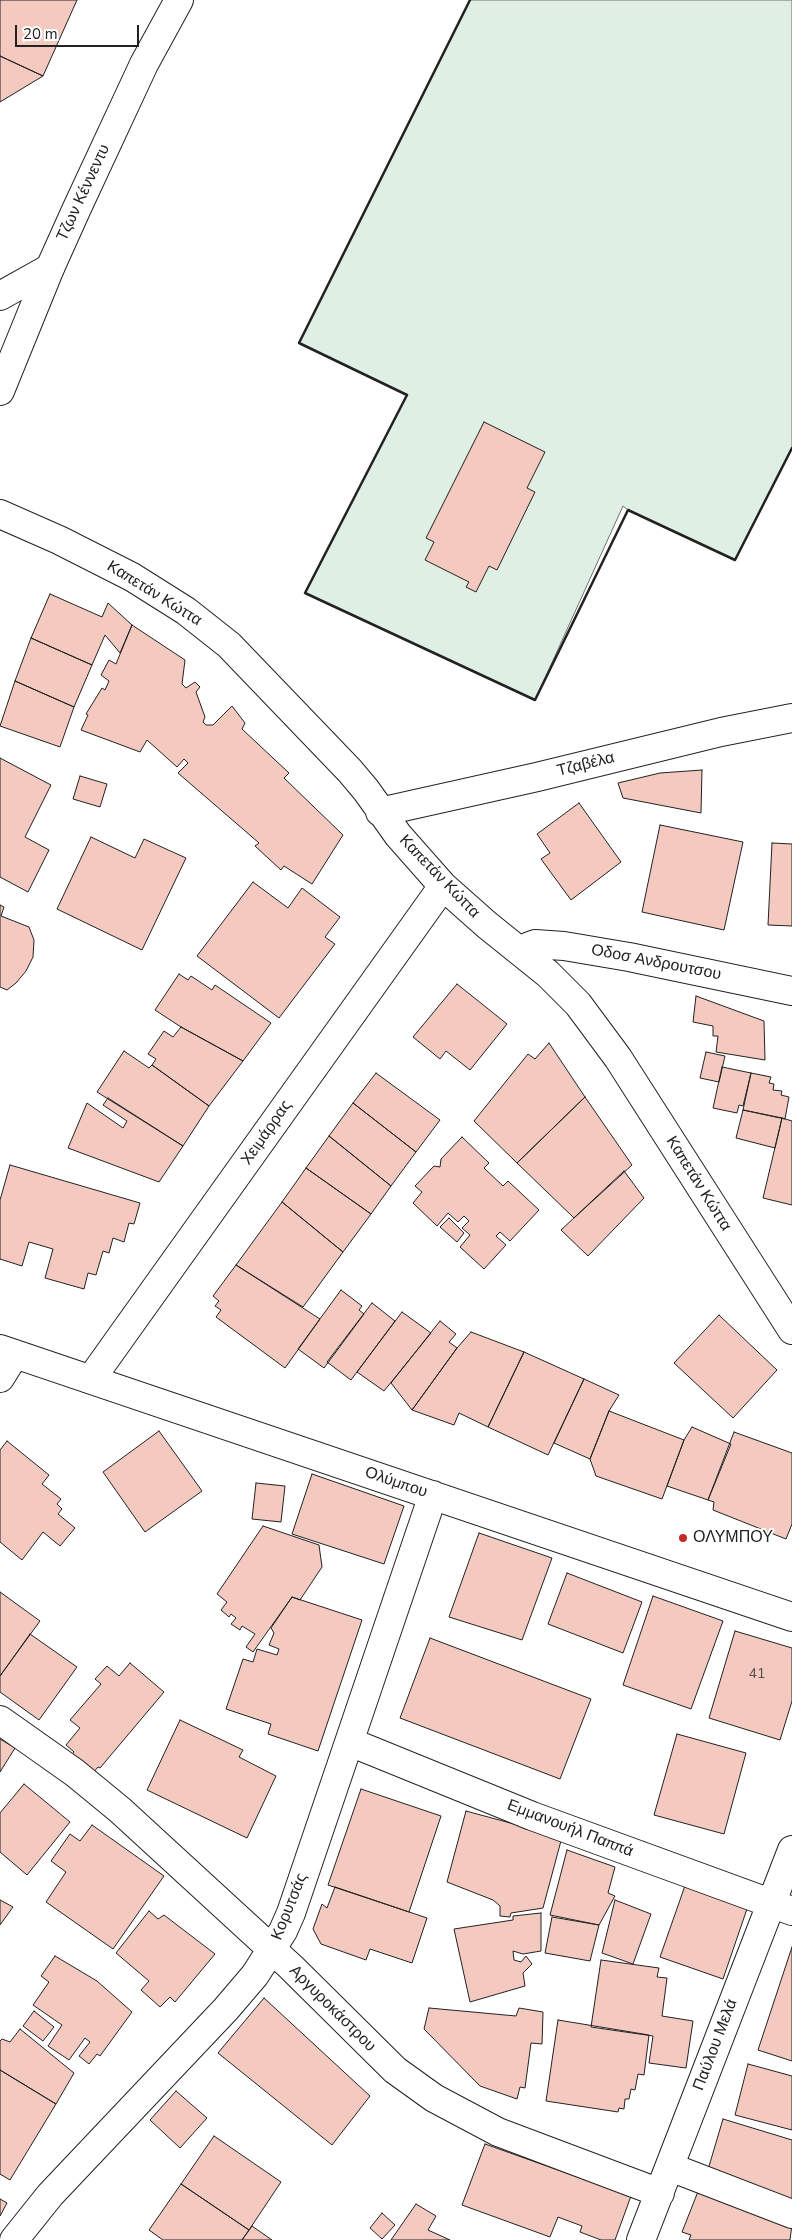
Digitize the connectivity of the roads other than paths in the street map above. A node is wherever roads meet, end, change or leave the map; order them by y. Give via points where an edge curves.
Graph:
1 (178, 0) edge
2 (50, 268) junction
3 (0, 296) edge
4 (0, 391) edge
5 (0, 514) edge
6 (792, 718) edge
7 (380, 812) junction
8 (443, 886) junction
9 (522, 953) junction
10 (792, 990) edge
11 (792, 1330) edge
12 (8, 1351) edge
13 (0, 1378) edge
14 (91, 1379) junction
15 (433, 1495) junction
16 (792, 1617) edge
17 (0, 1720) edge
18 (350, 1742) junction
19 (792, 1850) edge
20 (781, 1907) edge
21 (272, 1950) junction
22 (670, 2167) junction
23 (660, 2193) junction
24 (792, 2214) edge
25 (14, 2240) edge
26 (641, 2240) edge

1 - 2 street, Τζων Κέννεντυ via 144,64
2 - 3 street
2 - 4 street, Τζων Κέννεντυ
5 - 7 street, Καπετάν Κώττα via 132,577 209,628 350,772
6 - 7 street, Τζαβέλα
7 - 8 street, Καπετάν Κώττα
8 - 9 street, Καπετάν Κώττα
8 - 14 street, Χειμάρρας
9 - 10 street, Οδοσ Ανδρουτσου via 535,944 564,946
9 - 11 street, Καπετάν Κώττα via 560,986 590,1019 618,1058
12 - 13 street
12 - 14 street, Ολύμπου
14 - 15 street, Ολύμπου
15 - 16 street, Ολύμπου
15 - 18 street, Κορυτσάς
17 - 21 street, Αργυροκάστρου via 98,1790
18 - 20 street, Εμμανουήλ Παππά via 532,1816
18 - 21 street, Κορυτσάς via 291,1913
19 - 20 street, Παύλου Μελά
20 - 22 street, Παύλου Μελά
21 - 23 street, Αργυροκάστρου via 395,2070 434,2098 498,2132
21 - 25 street, Κορυτσάς via 226,2009 50,2195
22 - 23 street, Παύλου Μελά
22 - 24 street
23 - 26 street, Παύλου Μελά

